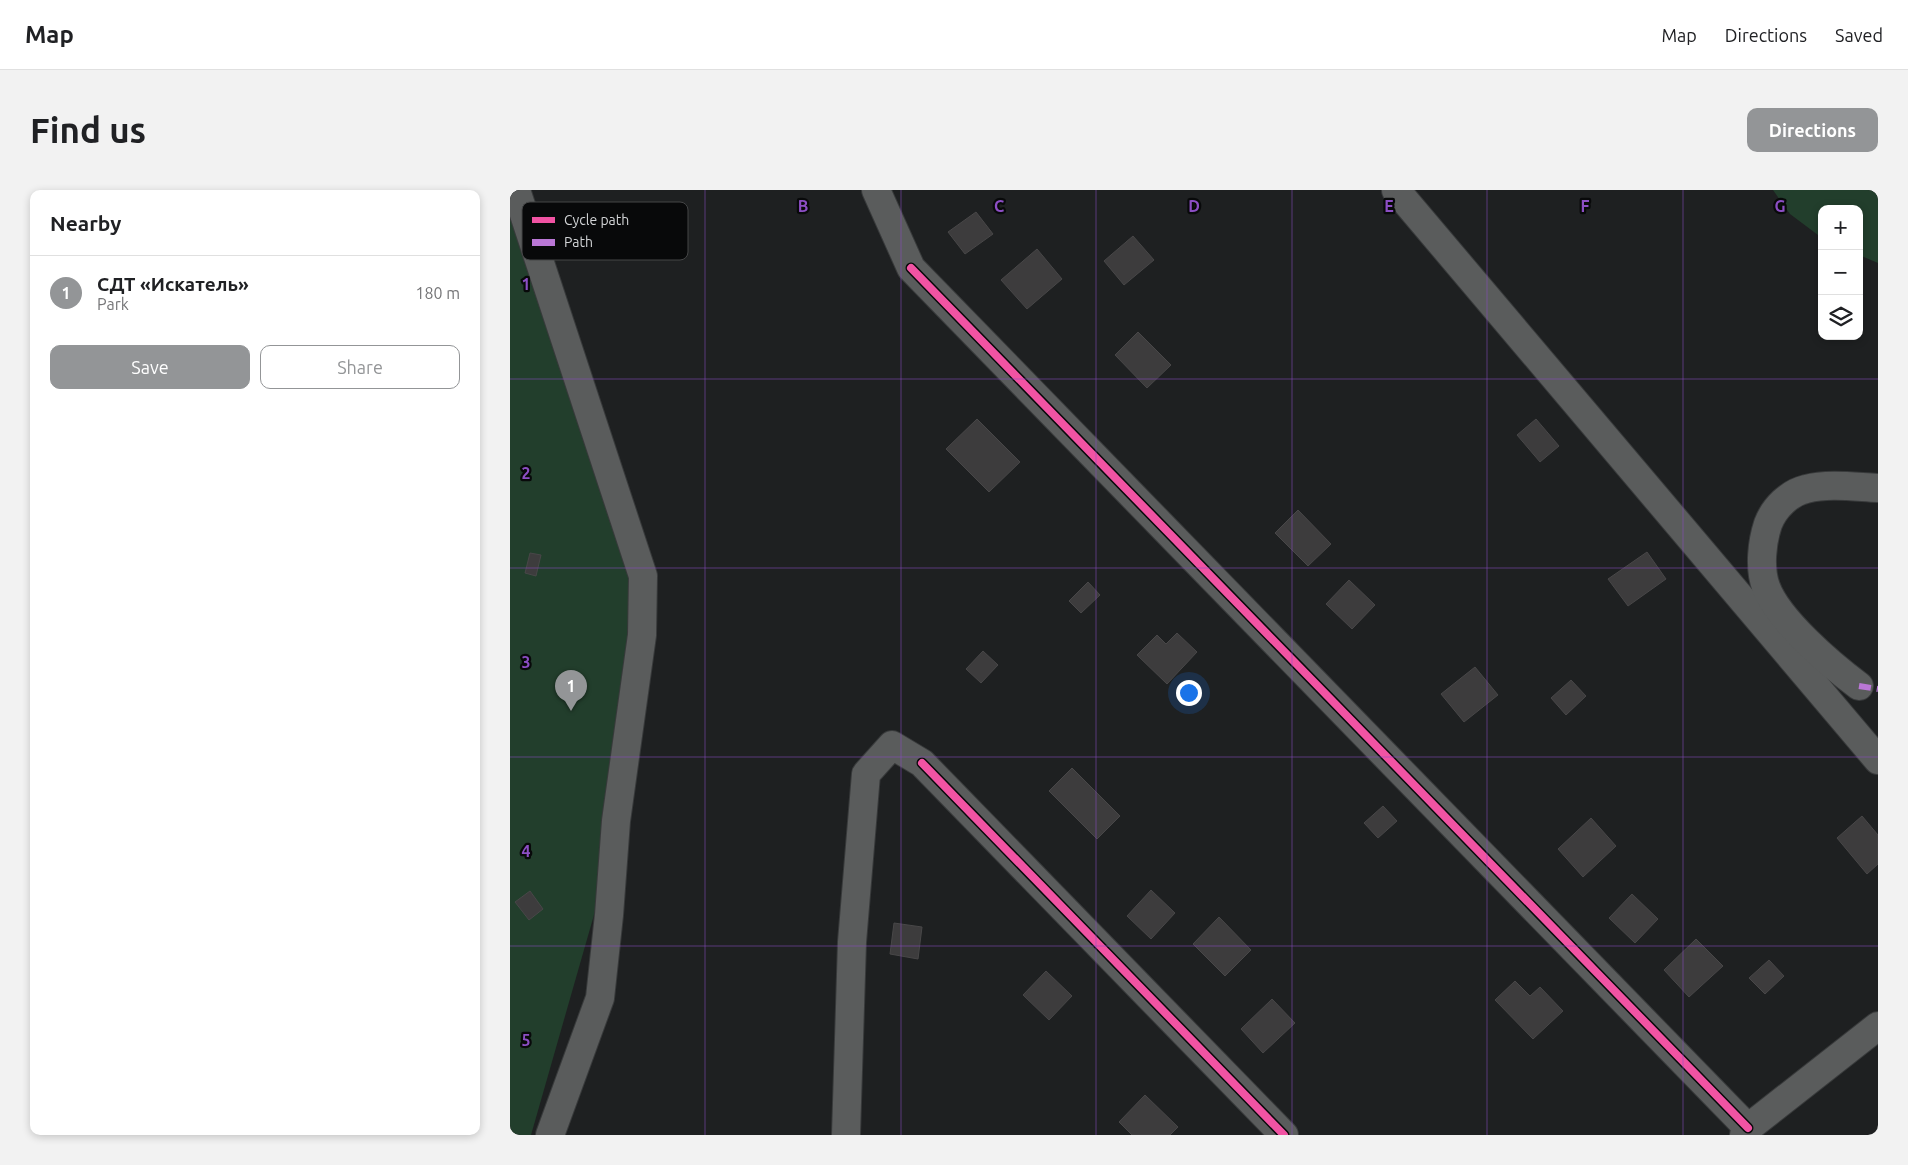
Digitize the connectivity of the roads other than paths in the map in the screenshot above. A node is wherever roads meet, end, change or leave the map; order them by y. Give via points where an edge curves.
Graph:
1 (516, 190) edge
2 (876, 190) edge
3 (1396, 190) edge
4 (522, 208) edge
5 (539, 260) edge
6 (1878, 488) edge
7 (1859, 686) dead end
8 (1878, 760) edge
9 (1878, 1026) edge
10 (1746, 1132) edge
11 (550, 1135) edge
12 (846, 1135) edge
13 (1284, 1135) edge

1 - 4 street
2 - 10 street via 911,268
3 - 8 street
5 - 11 street via 643,576 642,635 616,821 600,998
6 - 7 street via 1834,486 1805,489 1792,495 1779,504 1771,517 1763,552 1765,586 1774,603 1830,664
9 - 10 street
12 - 13 street via 852,942 866,774 892,745 922,763

